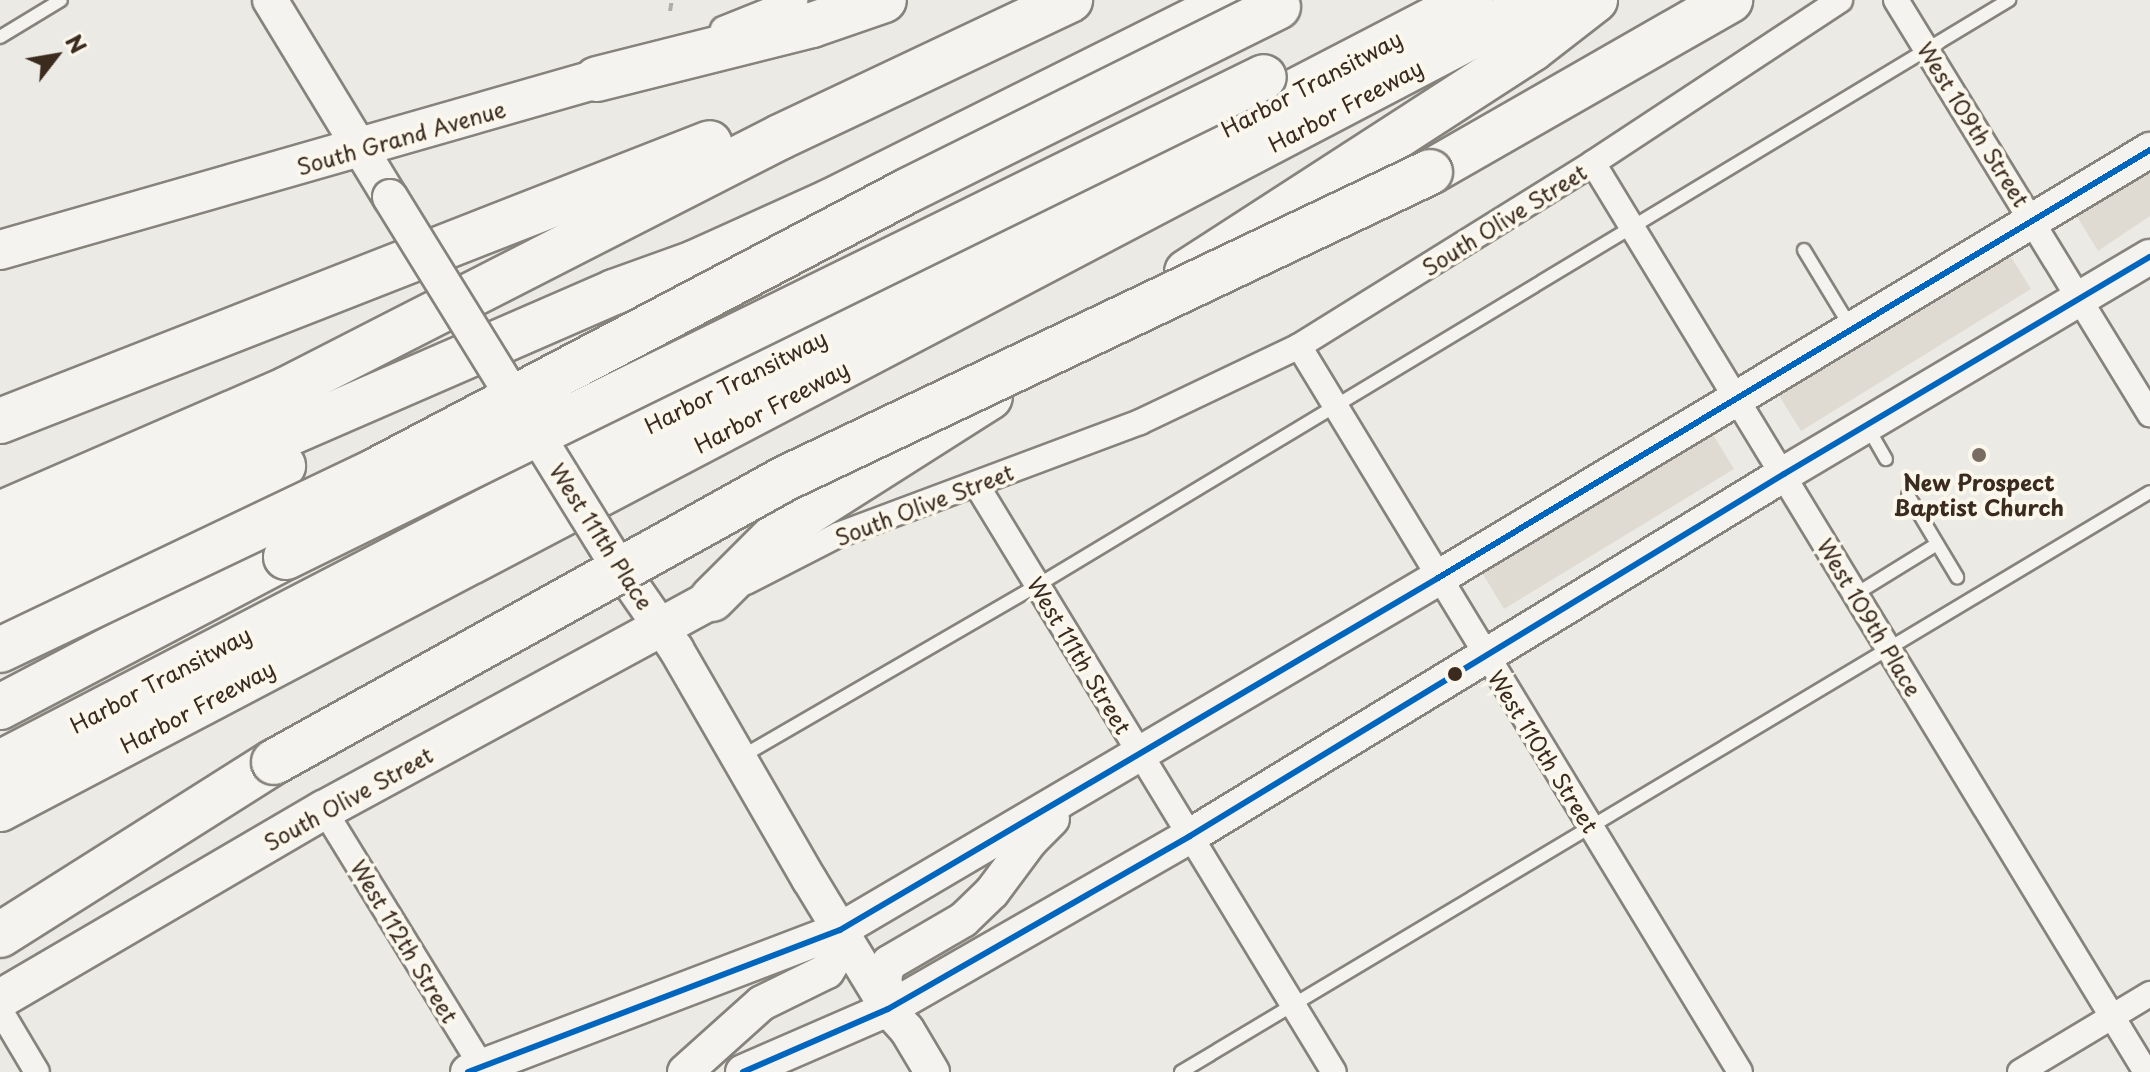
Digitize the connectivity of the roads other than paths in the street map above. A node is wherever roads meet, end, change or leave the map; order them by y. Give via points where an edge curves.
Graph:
1 (61, 0) edge
2 (270, 0) edge
3 (795, 0) edge
4 (884, 0) edge
5 (1070, 0) edge
6 (1235, 0) edge
7 (1411, 0) edge
8 (1471, 0) edge
9 (1541, 0) edge
10 (1595, 0) edge
11 (1730, 0) edge
12 (1840, 0) edge
13 (1896, 0) edge
14 (2009, 0) edge
15 (1285, 3) edge
16 (0, 37) edge
17 (1928, 50) junction
18 (597, 79) junction
19 (780, 137) junction
20 (362, 149) junction
21 (2150, 150) edge
22 (1593, 163) junction
23 (2033, 220) junction
24 (1632, 225) junction
25 (2150, 243) edge
26 (0, 250) edge
27 (1804, 250) dead end
28 (2150, 257) edge
29 (694, 263) junction
30 (2080, 299) junction
31 (1851, 329) junction
32 (1299, 346) junction
33 (1738, 397) junction
34 (1334, 405) junction
35 (2150, 414) edge
36 (0, 421) edge
37 (1867, 426) junction
38 (1886, 459) dead end
39 (1784, 474) junction
40 (976, 484) junction
41 (2150, 492) edge
42 (1908, 495) dead end
43 (0, 514) edge
44 (1937, 544) junction
45 (286, 557) junction
46 (0, 559) edge
47 (1957, 577) dead end
48 (1438, 578) junction
49 (1038, 585) junction
50 (1856, 594) junction
51 (712, 599) junction
52 (0, 604) edge
53 (660, 625) junction
54 (1888, 646) junction
55 (0, 650) edge
56 (1486, 657) junction
57 (0, 694) edge
58 (0, 707) edge
59 (1141, 755) junction
60 (739, 758) junction
61 (274, 762) junction
62 (0, 763) edge
63 (1084, 788) junction
64 (0, 809) edge
65 (324, 810) junction
66 (1590, 826) junction
67 (1190, 836) junction
68 (0, 903) edge
69 (840, 930) junction
70 (0, 935) edge
71 (2150, 994) edge
72 (0, 999) edge
73 (1293, 1005) junction
74 (888, 1009) junction
75 (0, 1010) edge
76 (2113, 1016) junction
77 (478, 1070) edge
78 (37, 1072) edge
79 (685, 1072) edge
80 (743, 1072) edge
81 (932, 1072) edge
82 (1181, 1072) edge
83 (1334, 1072) edge
84 (1740, 1072) edge
85 (2020, 1072) edge
86 (2146, 1072) edge

1 - 16 lane
2 - 20 main road, West 111th Place
3 - 18 street, South Grand Avenue
4 - 18 highway via 812,25
5 - 19 highway
6 - 29 highway via 831,201
7 - 45 highway, bridge
8 - 62 highway, Harbor Transitway
9 - 64 highway, Harbor Freeway
10 - 51 highway via 1532,49 782,529
11 - 61 highway, bridge via 1430,172 820,460 705,520
12 - 22 street, South Olive Street
13 - 17 street, West 109th Street
14 - 17 lane
15 - 55 highway, bridge via 909,190 377,470
17 - 23 street, West 109th Street
17 - 24 lane
18 - 20 main road, South Grand Avenue
19 - 36 highway via 704,145
19 - 43 highway via 287,389
20 - 26 main road, South Grand Avenue
20 - 53 main road, West 111th Place, bridge via 613,558
21 - 23 main road
22 - 24 street, West 109th Place
22 - 32 street, South Olive Street
23 - 30 street, West 109th Street
23 - 31 main road
24 - 33 street, West 109th Place
24 - 34 lane
25 - 30 main road
27 - 31 lane
28 - 30 main road
29 - 46 highway via 614,292
29 - 52 highway
30 - 35 street, West 109th Street
30 - 37 main road
31 - 33 main road
32 - 34 street, West 110th Street
32 - 40 street, South Olive Street via 1140,422
33 - 39 street, West 109th Place
33 - 48 main road
34 - 48 street, West 110th Street
34 - 49 lane
37 - 38 lane
37 - 39 main road
39 - 50 street, West 109th Place
39 - 56 main road
40 - 49 street, West 111th Street
40 - 51 street, South Olive Street via 838,535
41 - 54 lane
42 - 44 lane
44 - 47 lane
44 - 50 lane
45 - 57 highway
45 - 58 highway
48 - 56 street, West 110th Street
48 - 59 main road
49 - 59 street, West 111th Street
49 - 60 lane
50 - 54 street, West 109th Place
51 - 53 main road, South Olive Street
53 - 60 main road, West 111th Place
53 - 65 main road, South Olive Street
54 - 66 lane
54 - 76 street, West 109th Place
56 - 66 street, West 110th Street
56 - 67 main road
59 - 63 main road
59 - 67 street, West 111th Street
60 - 69 main road, West 111th Place
61 - 68 highway
61 - 70 highway
63 - 69 main road
63 - 74 main road via 963,920 889,963 884,976
65 - 72 main road, South Olive Street
65 - 77 street, West 112th Street
66 - 73 lane
66 - 84 street, West 110th Street
67 - 73 street, West 111th Street
67 - 74 main road
69 - 74 main road, West 111th Place
69 - 77 main road
69 - 79 main road via 836,956 827,971 762,1003
71 - 76 street
73 - 82 lane
73 - 83 street, West 111th Street
74 - 80 main road
74 - 81 main road, West 111th Place
75 - 78 street
76 - 85 street
76 - 86 street, West 109th Place

